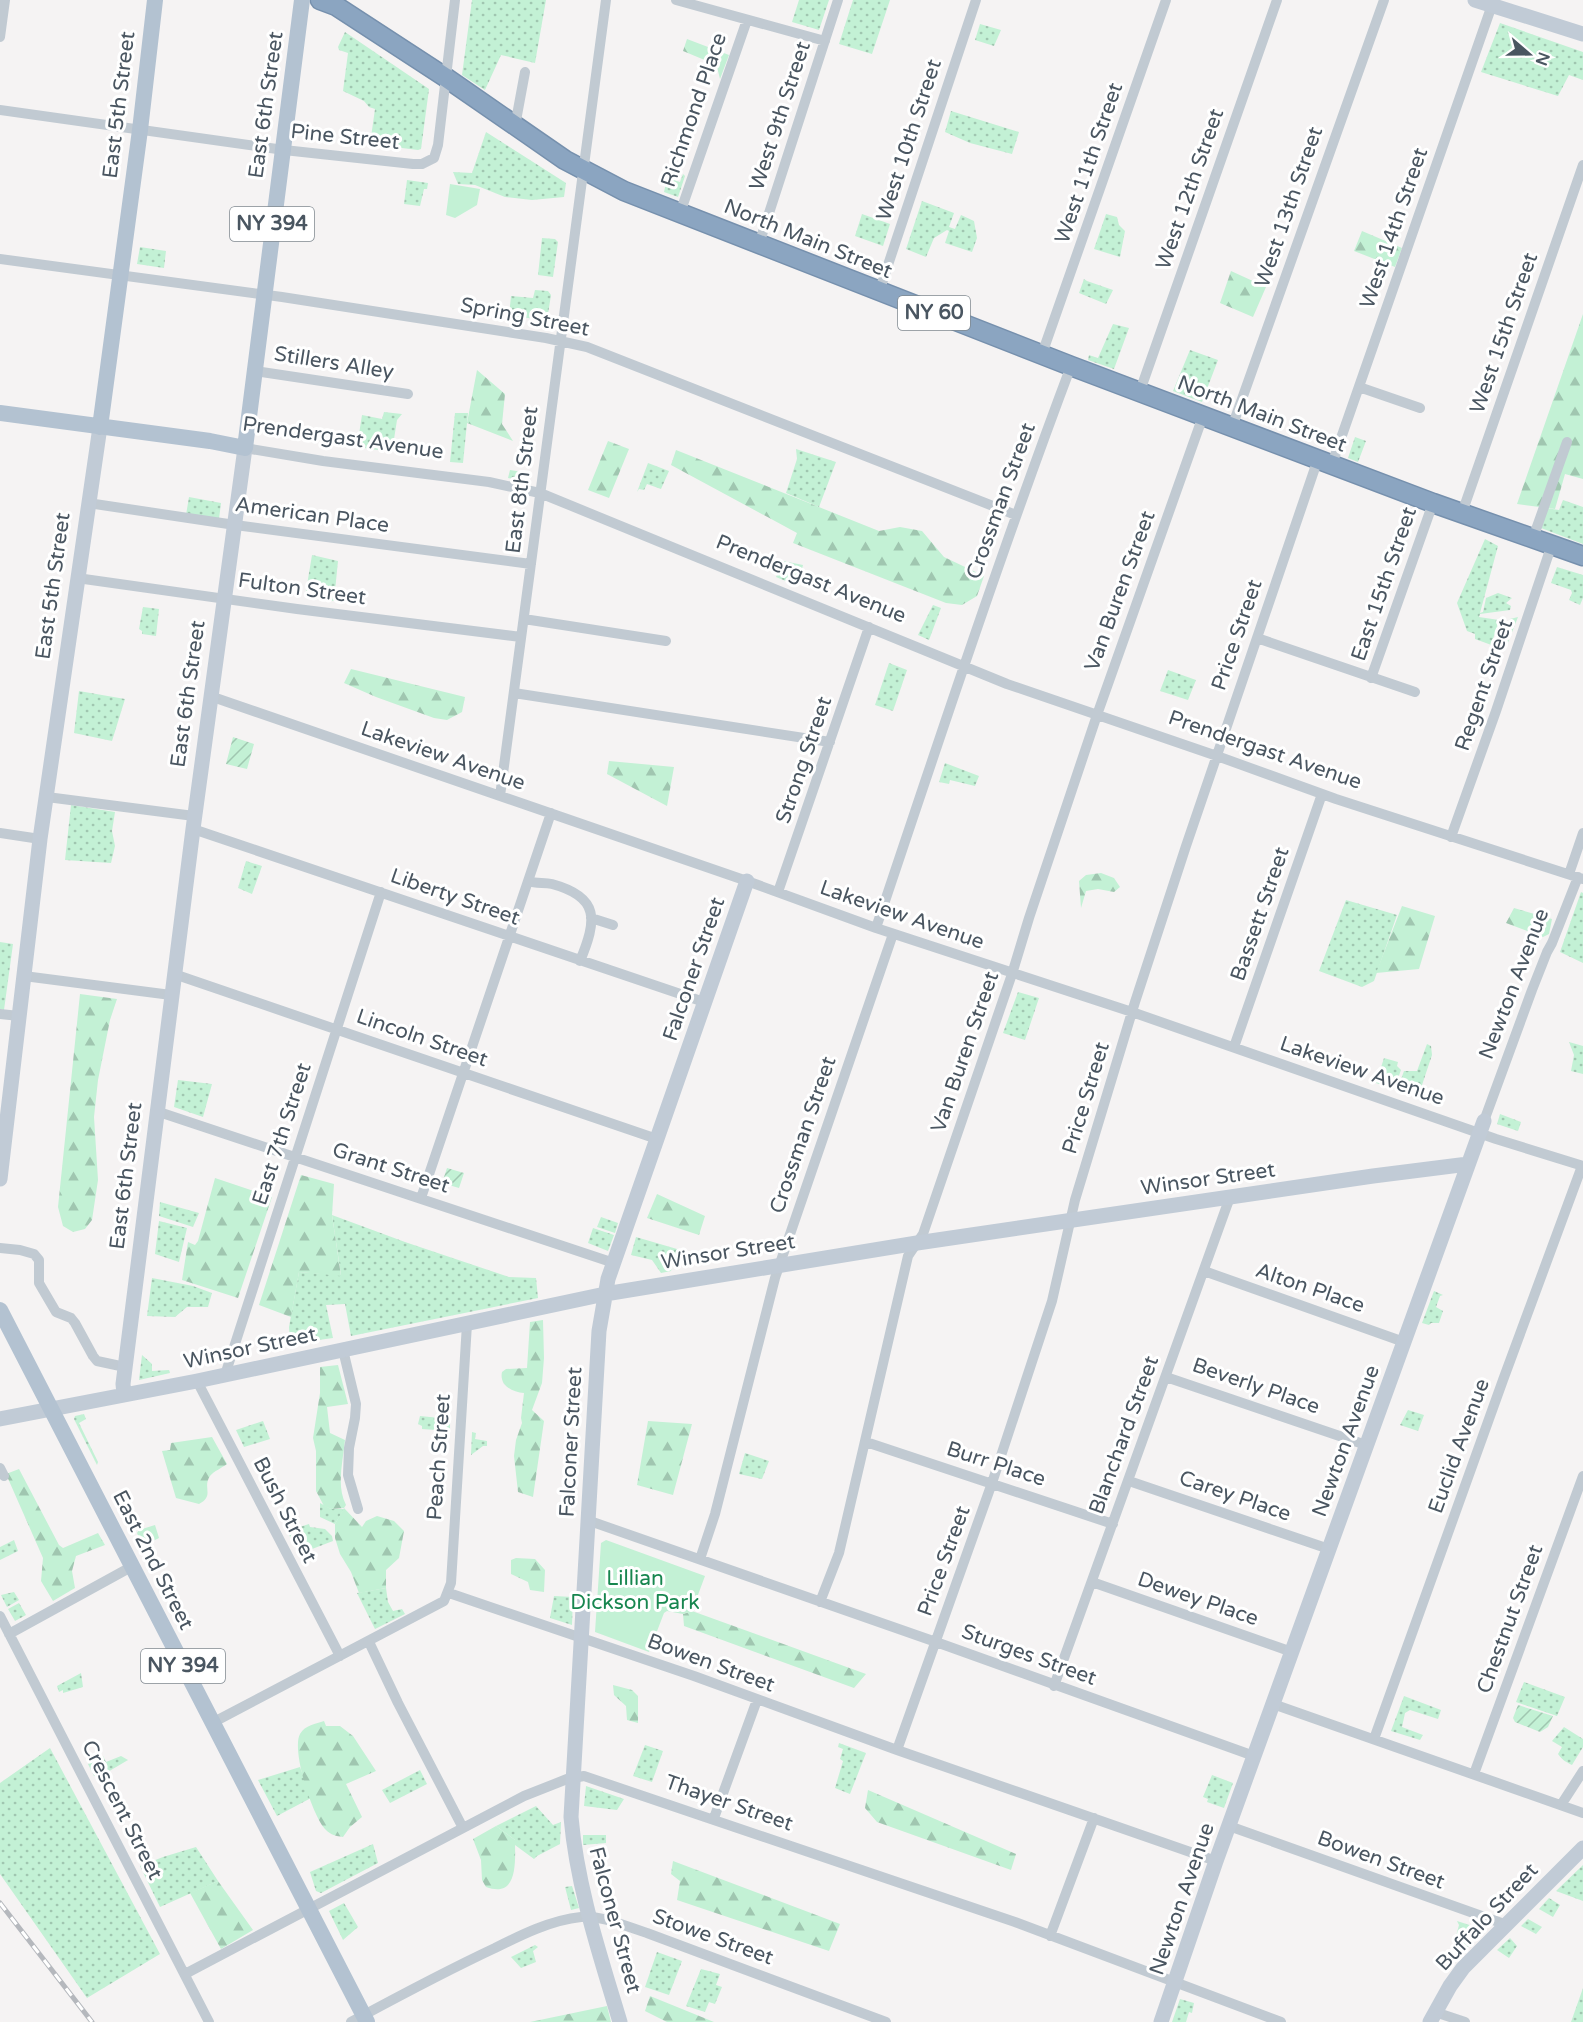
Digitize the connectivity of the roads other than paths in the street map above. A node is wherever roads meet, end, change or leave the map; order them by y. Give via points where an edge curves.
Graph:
1 (5, 0) edge
2 (155, 0) edge
3 (302, 0) edge
4 (320, 0) edge
5 (337, 0) edge
6 (455, 0) edge
7 (606, 0) edge
8 (676, 0) edge
9 (838, 0) edge
10 (976, 0) edge
11 (1166, 0) edge
12 (1277, 0) edge
13 (1384, 0) edge
14 (1475, 0) edge
15 (1492, 5) junction
16 (353, 17) junction
17 (747, 20) junction
18 (1583, 34) edge
19 (0, 37) edge
20 (825, 41) junction
21 (525, 72) dead end
22 (445, 77) junction
23 (0, 110) edge
24 (515, 126) junction
25 (140, 130) junction
26 (284, 150) junction
27 (1583, 165) edge
28 (583, 170) junction
29 (680, 213) junction
30 (759, 244) junction
31 (0, 259) edge
32 (119, 275) junction
33 (879, 292) junction
34 (264, 294) junction
35 (561, 341) junction
36 (1045, 346) junction
37 (1071, 366) junction
38 (255, 371) junction
39 (1359, 387) junction
40 (1140, 391) junction
41 (408, 394) dead end
42 (1420, 408) dead end
43 (0, 413) edge
44 (1203, 416) junction
45 (100, 427) junction
46 (1232, 427) junction
47 (1567, 442) dead end
48 (245, 448) junction
49 (1325, 462) junction
50 (540, 493) junction
51 (1433, 502) junction
52 (88, 503) junction
53 (1462, 513) junction
54 (1016, 515) junction
55 (235, 525) junction
56 (1533, 538) junction
57 (1552, 544) junction
58 (1583, 556) edge
59 (531, 564) junction
60 (77, 578) junction
61 (224, 598) junction
62 (524, 619) junction
63 (869, 627) junction
64 (521, 637) junction
65 (1257, 638) junction
66 (666, 641) dead end
67 (964, 666) junction
68 (1371, 678) junction
69 (1415, 692) dead end
70 (514, 693) junction
71 (210, 696) junction
72 (1096, 715) junction
73 (830, 743) junction
74 (1217, 756) junction
75 (1322, 794) junction
76 (500, 796) junction
77 (47, 797) junction
78 (551, 813) junction
79 (190, 820) junction
80 (0, 833) edge
81 (1583, 833) edge
82 (1451, 837) junction
83 (40, 839) junction
84 (1576, 876) edge
85 (528, 881) junction
86 (747, 881) junction
87 (381, 892) junction
88 (778, 892) junction
89 (591, 918) junction
90 (613, 925) dead end
91 (876, 928) junction
92 (893, 934) junction
93 (510, 937) junction
94 (580, 961) junction
95 (174, 974) junction
96 (1012, 974) junction
97 (24, 976) junction
98 (171, 995) junction
99 (704, 1002) junction
100 (1132, 1012) junction
101 (0, 1014) edge
102 (19, 1016) junction
103 (336, 1029) junction
104 (1234, 1047) junction
105 (463, 1073) junction
106 (156, 1111) junction
107 (1482, 1127) junction
108 (657, 1139) junction
109 (296, 1158) junction
110 (1468, 1164) junction
111 (1582, 1166) edge
112 (0, 1179) edge
113 (1230, 1197) junction
114 (421, 1198) junction
115 (1070, 1220) junction
116 (917, 1243) junction
117 (0, 1248) edge
118 (614, 1263) junction
119 (780, 1265) junction
120 (1204, 1272) junction
121 (605, 1294) junction
122 (0, 1310) edge
123 (467, 1324) junction
124 (1404, 1342) junction
125 (343, 1350) junction
126 (125, 1367) junction
127 (225, 1375) junction
128 (1166, 1377) junction
129 (197, 1381) junction
130 (124, 1394) junction
131 (50, 1408) junction
132 (0, 1419) edge
133 (866, 1442) junction
134 (1366, 1445) junction
135 (1583, 1476) edge
136 (1129, 1481) junction
137 (992, 1483) junction
138 (358, 1509) dead end
139 (587, 1520) junction
140 (1113, 1524) junction
141 (1329, 1549) junction
142 (700, 1559) junction
143 (131, 1567) junction
144 (1092, 1582) junction
145 (449, 1593) junction
146 (820, 1602) junction
147 (0, 1616) edge
148 (9, 1634) junction
149 (581, 1638) junction
150 (369, 1642) junction
151 (936, 1642) junction
152 (1292, 1652) junction
153 (340, 1656) junction
154 (1054, 1686) junction
155 (757, 1700) junction
156 (1273, 1704) junction
157 (212, 1723) junction
158 (1374, 1739) junction
159 (897, 1750) junction
160 (1254, 1756) junction
161 (1583, 1771) edge
162 (1474, 1774) junction
163 (573, 1777) junction
164 (1561, 1805) junction
165 (1583, 1813) edge
166 (714, 1818) junction
167 (1094, 1818) junction
168 (463, 1828) junction
169 (1236, 1829) junction
170 (1583, 1848) edge
171 (1216, 1861) junction
172 (309, 1909) junction
173 (591, 1917) junction
174 (1507, 1925) junction
175 (1050, 1936) junction
176 (185, 1974) junction
177 (1175, 1983) junction
178 (1432, 2017) edge
179 (360, 2020) edge
180 (209, 2022) edge
181 (620, 2022) edge
182 (886, 2022) edge
183 (1161, 2022) edge
184 (1281, 2022) edge
185 (1466, 2022) edge

1 - 19 street
2 - 25 main road, East 5th Street
3 - 26 main road, East 6th Street / NY 394
4 - 16 highway, North Main Street / NY 60
5 - 16 highway, NY 60 via 354,11
6 - 22 street
7 - 28 street, East 8th Street
8 - 17 street
9 - 20 street, West 9th Street
10 - 33 street, West 10th Street
11 - 36 street, West 11th Street
12 - 40 street, West 12th Street
13 - 46 street, West 13th Street
14 - 15 street
15 - 18 street
15 - 39 street, West 14th Street
16 - 22 highway, North Main Street / NY 60
17 - 20 street
17 - 29 street, Richmond Place
20 - 30 street, West 9th Street
21 - 24 street
22 - 24 highway, North Main Street / NY 60
22 - 26 street, Pine Street via 438,145 434,158 422,164
23 - 25 street, Pine Street
24 - 28 highway, North Main Street / NY 60
25 - 26 street, Pine Street
25 - 32 main road, East 5th Street
26 - 34 main road, East 6th Street / NY 394
27 - 53 street, West 15th Street
28 - 29 highway, North Main Street / NY 60
28 - 35 street, East 8th Street
29 - 30 highway, North Main Street / NY 60
30 - 33 highway, North Main Street / NY 60
31 - 32 street, Spring Street
32 - 34 street, Spring Street
32 - 45 main road, East 5th Street
33 - 36 highway, North Main Street / NY 60
34 - 35 street, Spring Street
34 - 38 main road, East 6th Street / NY 394
35 - 50 street, East 8th Street
35 - 54 street, Spring Street via 588,347
36 - 37 highway, North Main Street / NY 60
37 - 40 highway, North Main Street / NY 60
37 - 54 street, Crossman Street
38 - 41 street, Stillers Alley
38 - 48 main road, East 6th Street / NY 394
39 - 42 street
39 - 49 street, West 14th Street
40 - 44 highway, North Main Street / NY 60
43 - 45 main road, Prendergast Avenue
44 - 46 highway, North Main Street / NY 60
44 - 72 street, Van Buren Street
45 - 48 main road, Prendergast Avenue
45 - 52 street, East 5th Street
46 - 49 highway, North Main Street / NY 60
47 - 56 street
48 - 50 street, Prendergast Avenue via 489,482
48 - 55 street, East 6th Street
49 - 51 highway, North Main Street / NY 60
49 - 65 street, Price Street
50 - 59 street, East 8th Street
50 - 63 street, Prendergast Avenue
51 - 53 highway, North Main Street / NY 60
51 - 68 street, East 15th Street
52 - 55 street, American Place
52 - 60 street, East 5th Street
53 - 56 highway, North Main Street / NY 60
54 - 67 street, Crossman Street
55 - 59 street, American Place
55 - 61 street, East 6th Street
56 - 57 highway, North Main Street / NY 60
57 - 58 highway, North Main Street / NY 60
57 - 82 street, Regent Street
59 - 62 street, East 8th Street
60 - 61 street, Fulton Street
60 - 77 street, East 5th Street
61 - 64 street, Fulton Street
61 - 71 street, East 6th Street
62 - 64 street, East 8th Street
62 - 66 street
63 - 67 street, Prendergast Avenue
63 - 73 street, Strong Street
64 - 70 street, East 8th Street
65 - 68 street
65 - 74 street, Price Street
67 - 72 street, Prendergast Avenue
67 - 91 street, Crossman Street
68 - 69 street
70 - 73 street
70 - 76 street, East 8th Street
71 - 76 street, Lakeview Avenue
71 - 79 street, East 6th Street
72 - 74 street, Prendergast Avenue
72 - 96 street, Van Buren Street
73 - 88 street, Strong Street
74 - 75 street, Prendergast Avenue
74 - 100 street, Price Street
75 - 82 street, Prendergast Avenue
75 - 104 street, Bassett Street
76 - 78 street, Lakeview Avenue
77 - 79 street, Liberty Street
77 - 83 street, East 5th Street
78 - 85 street
78 - 86 street, Lakeview Avenue
79 - 87 street, Liberty Street
79 - 95 street, East 6th Street
80 - 83 street
81 - 84 street, Newton Avenue
82 - 84 street, Prendergast Avenue
83 - 97 street, East 5th Street
84 - 107 street, Newton Avenue
85 - 89 street via 579,894 587,902
85 - 93 street
86 - 88 street, Lakeview Avenue
86 - 99 street, Falconer Street
87 - 93 street, Liberty Street
87 - 103 street, East 7th Street
88 - 91 street, Lakeview Avenue
89 - 90 street
89 - 94 street
91 - 92 street, Lakeview Avenue
92 - 96 street, Lakeview Avenue
92 - 119 street, Crossman Street
93 - 94 street, Liberty Street
93 - 105 street
94 - 99 street, Liberty Street
95 - 98 street, East 6th Street
95 - 103 street, Lincoln Street
96 - 100 street, Lakeview Avenue
96 - 116 street, Van Buren Street
97 - 98 street
97 - 102 street, East 5th Street
98 - 106 street, East 6th Street
99 - 108 street, Falconer Street
100 - 104 street, Lakeview Avenue
100 - 115 street, Price Street
101 - 102 street
102 - 112 street, East 5th Street
103 - 105 street, Lincoln Street
103 - 109 street, East 7th Street
104 - 107 street, Lakeview Avenue
105 - 108 street, Lincoln Street
105 - 114 street
106 - 109 street, Grant Street
106 - 126 street, East 6th Street
107 - 110 street, Newton Avenue
107 - 111 street, Lakeview Avenue
108 - 118 street, Falconer Street
109 - 114 street, Grant Street
109 - 127 street, East 7th Street
110 - 113 street, Winsor Street
110 - 124 street, Newton Avenue
111 - 158 street, Euclid Avenue
113 - 115 street, Winsor Street
113 - 120 street, Blanchard Street
114 - 118 street, Grant Street
115 - 116 street, Winsor Street
115 - 137 street, Price Street via 1052,1301
116 - 119 street, Winsor Street
116 - 133 street, Van Buren Street via 908,1256
117 - 126 street via 34,1254 39,1260 39,1283 56,1312 71,1318 97,1361
118 - 121 street, Falconer Street
119 - 121 street, Winsor Street
119 - 142 street, Crossman Street via 716,1514
120 - 124 street, Alton Place
120 - 128 street, Blanchard Street
121 - 123 street, Winsor Street
121 - 139 street, Falconer Street via 596,1360
122 - 131 main road, East 2nd Street / NY 394
123 - 125 street, Winsor Street
123 - 145 street, Peach Street
124 - 134 street, Newton Avenue
125 - 127 street, Winsor Street
125 - 138 street via 356,1404 348,1475
126 - 130 street, East 6th Street
127 - 129 street, Winsor Street
128 - 134 street, Beverly Place
128 - 136 street, Blanchard Street
129 - 130 street, Winsor Street
129 - 153 street, Bush Street
130 - 131 street, Winsor Street
131 - 132 street, Winsor Street
131 - 143 main road, East 2nd Street / NY 394
133 - 137 street, Burr Place
133 - 146 street, Van Buren Street via 839,1553
134 - 141 street, Newton Avenue
135 - 162 street, Chestnut Street
136 - 140 street, Blanchard Street
136 - 141 street, Carey Place
137 - 140 street, Burr Place
137 - 151 street, Price Street
139 - 142 street, Sturges Street
139 - 149 street, Falconer Street
140 - 144 street, Blanchard Street
141 - 152 street, Newton Avenue
142 - 146 street, Sturges Street
143 - 148 street
143 - 157 main road, East 2nd Street / NY 394
144 - 152 street, Dewey Place
144 - 154 street, Blanchard Street
145 - 149 street, Bowen Street
145 - 150 street via 440,1605
146 - 151 street, Sturges Street
147 - 148 street, Crescent Street
148 - 176 street, Crescent Street
149 - 155 street, Bowen Street
149 - 163 street, Falconer Street
150 - 153 street
150 - 168 street
151 - 154 street, Sturges Street
151 - 159 street, Price Street
152 - 156 street, Newton Avenue
153 - 157 street
154 - 160 street, Sturges Street
155 - 159 street, Bowen Street
155 - 166 street
156 - 158 street
156 - 160 street, Newton Avenue
157 - 172 main road, East 2nd Street / NY 394
158 - 162 street
159 - 167 street, Bowen Street
160 - 169 street, Newton Avenue
161 - 164 street
162 - 164 street
163 - 166 street, Thayer Street via 598,1779
163 - 168 street, Thayer Street
163 - 173 street, Falconer Street via 573,1850
164 - 165 street
166 - 175 street, Thayer Street
167 - 171 street, Bowen Street
167 - 175 street
168 - 172 street, Thayer Street
169 - 171 street, Newton Avenue
169 - 174 street, Bowen Street
170 - 174 street, Buffalo Street
171 - 177 street, Newton Avenue
172 - 176 street, Thayer Street
172 - 179 main road, East 2nd Street / NY 394
173 - 179 street, Stowe Street via 566,1919 528,1932
173 - 181 street, Falconer Street
173 - 182 street, Stowe Street via 647,1933
174 - 178 street, Buffalo Street via 1463,1968
175 - 177 street, Thayer Street
176 - 180 street, Crescent Street
177 - 183 street, Newton Avenue
177 - 184 street, Thayer Street
178 - 185 street

